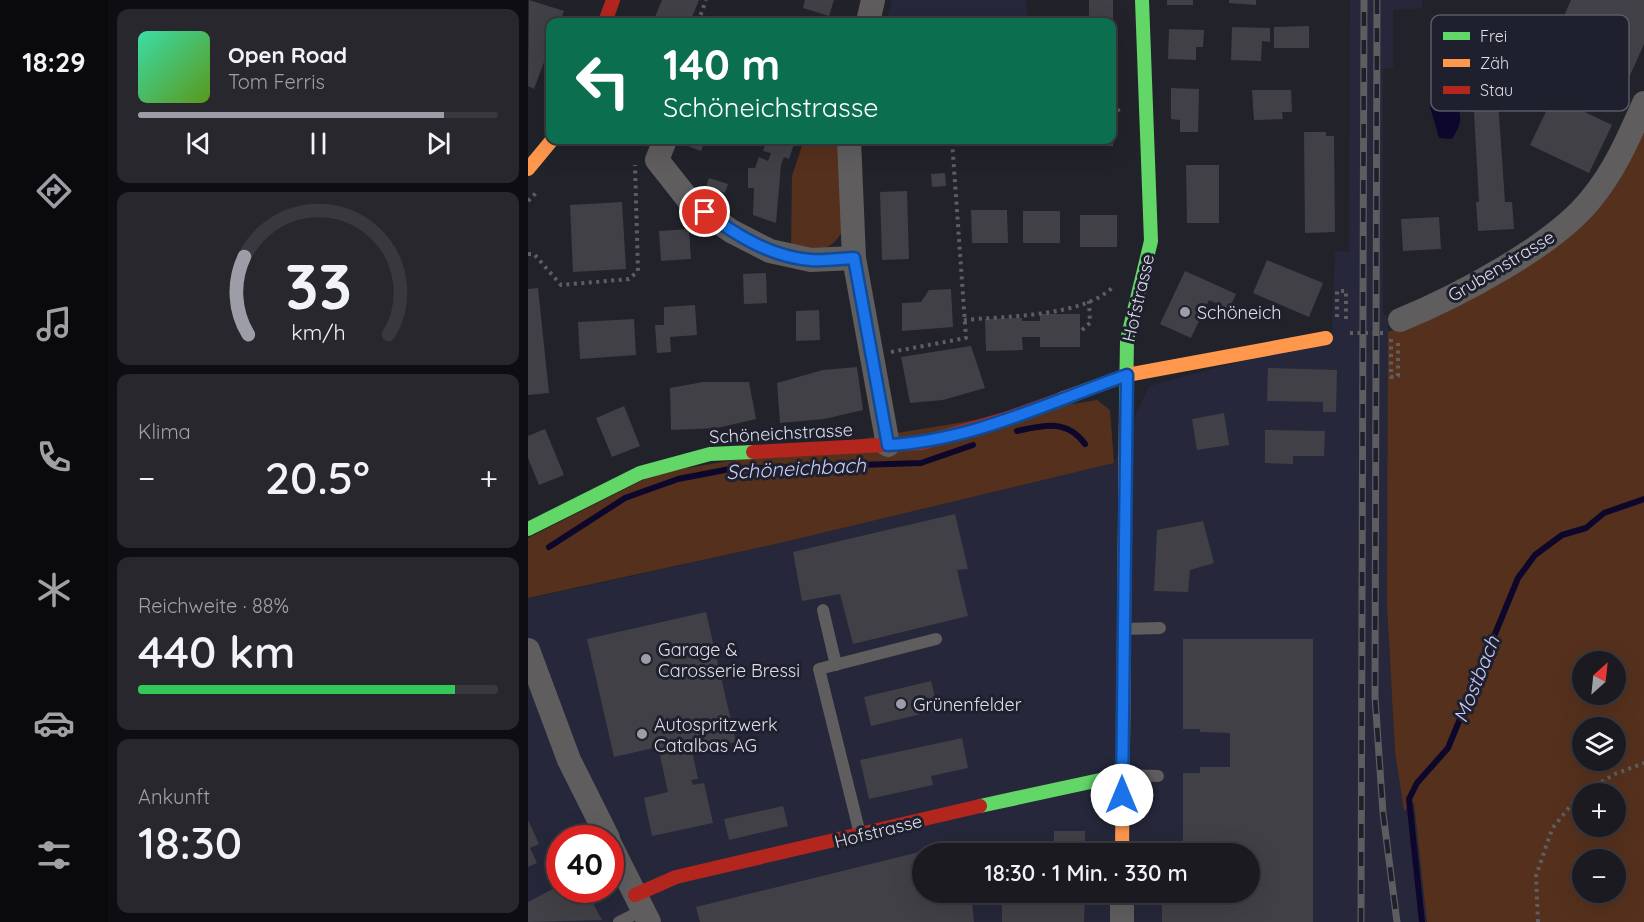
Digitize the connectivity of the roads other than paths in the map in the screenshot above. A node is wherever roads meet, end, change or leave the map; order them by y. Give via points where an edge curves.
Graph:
1 (613, 0) edge
2 (873, 0) edge
3 (1142, 0) edge
4 (606, 18) edge
5 (869, 18) edge
6 (1644, 103) edge
7 (549, 144) edge
8 (849, 144) edge
9 (661, 150) edge
10 (528, 169) edge
11 (854, 258) junction
12 (1396, 328) road end
13 (1326, 338) dead end
14 (1127, 375) junction
15 (888, 445) junction
16 (528, 529) edge
17 (823, 610) dead end
18 (1160, 628) dead end
19 (1124, 629) junction
20 (936, 639) dead end
21 (529, 658) edge
22 (836, 665) junction
23 (1122, 776) junction
24 (1158, 776) dead end
25 (602, 825) edge
26 (860, 835) junction
27 (1122, 843) edge
28 (624, 872) edge
29 (1122, 903) edge
30 (642, 909) edge
31 (619, 922) edge
32 (1122, 922) edge

1 - 4 street
2 - 5 street
3 - 14 street, Hofstrasse via 1151,241 1126,340
6 - 12 street, Grubenstrasse via 1615,165 1590,200 1563,227
7 - 10 street
8 - 11 street
9 - 11 street via 691,203 731,231 771,251 811,260
11 - 15 street
13 - 14 street, Schöneichstrasse
14 - 15 street, Schöneichstrasse via 955,435 922,443
14 - 19 street, Hofstrasse
15 - 16 street, Schöneichstrasse via 710,454 673,462 640,473
17 - 22 lane
18 - 19 lane
19 - 23 street, Hofstrasse
20 - 22 lane
21 - 25 street via 569,760
22 - 26 lane via 819,669
23 - 24 lane
23 - 26 street, Hofstrasse via 1086,781
23 - 27 street, Hofstrasse
26 - 30 street, Hofstrasse via 676,877
28 - 30 street
29 - 32 street
30 - 31 lane

